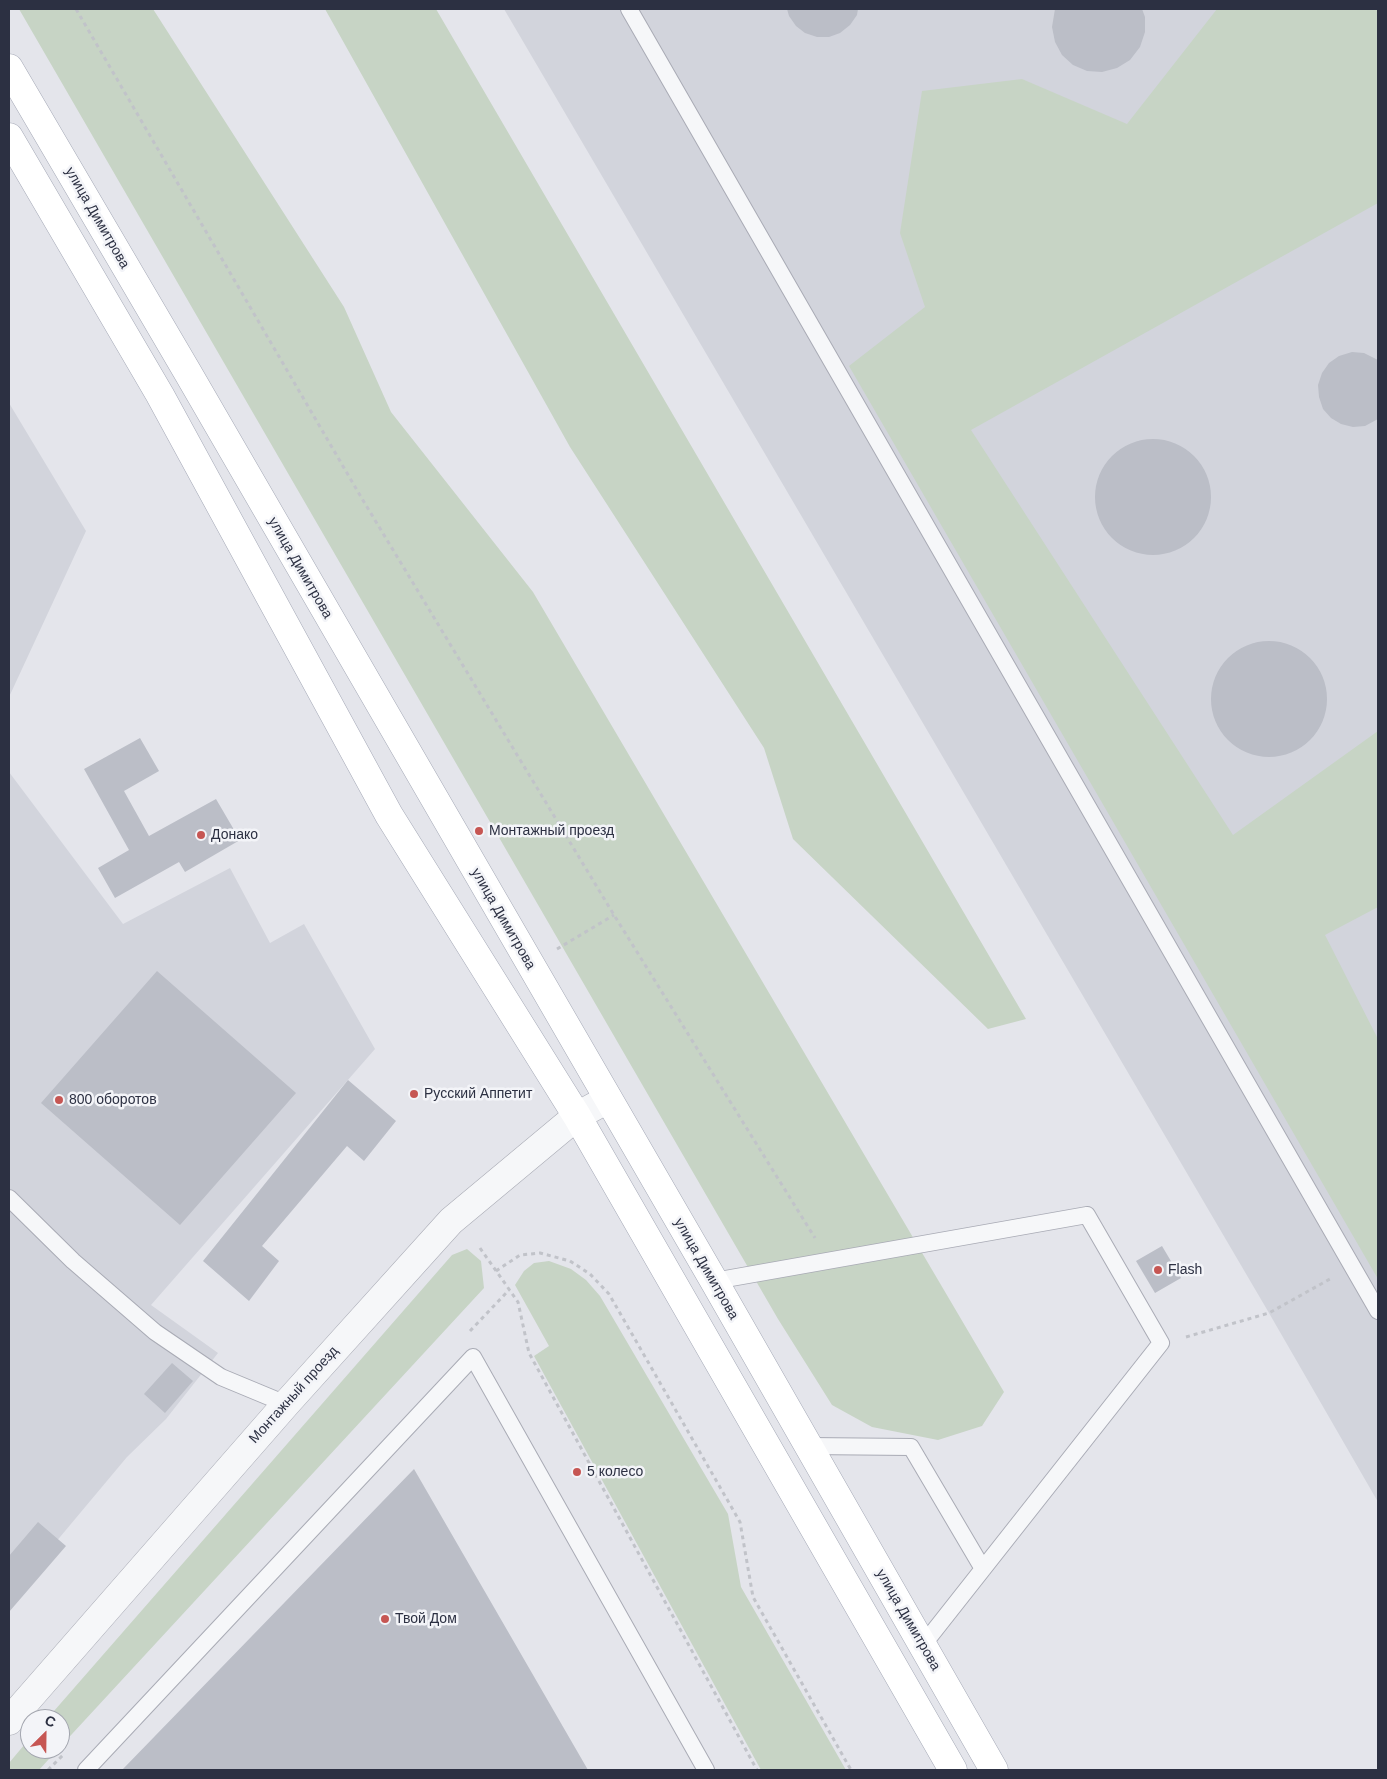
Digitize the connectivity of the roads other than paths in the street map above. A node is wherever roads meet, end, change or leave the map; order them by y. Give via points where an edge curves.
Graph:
1 (629, 9) edge
2 (9, 68) edge
3 (9, 137) edge
4 (608, 1099) junction
5 (578, 1116) junction
6 (9, 1198) edge
7 (714, 1281) junction
8 (1378, 1311) edge
9 (286, 1404) junction
10 (808, 1446) junction
11 (982, 1569) junction
12 (922, 1645) junction
13 (9, 1721) edge
14 (86, 1770) edge
15 (706, 1770) edge
16 (953, 1770) edge
17 (994, 1770) edge

1 - 8 lane
2 - 4 main road, улица Димитрова
3 - 5 main road via 160,395 389,814
4 - 5 street, Монтажный проезд
4 - 7 main road, улица Димитрова
5 - 9 street, Монтажный проезд via 451,1220
5 - 16 main road
6 - 9 lane via 73,1261 155,1332 221,1377
7 - 10 main road, улица Димитрова
7 - 11 lane via 1087,1215 1161,1344
9 - 13 street, Монтажный проезд
10 - 11 lane via 911,1447
10 - 12 main road, улица Димитрова
11 - 12 lane
12 - 17 main road, улица Димитрова
14 - 15 lane via 472,1357

